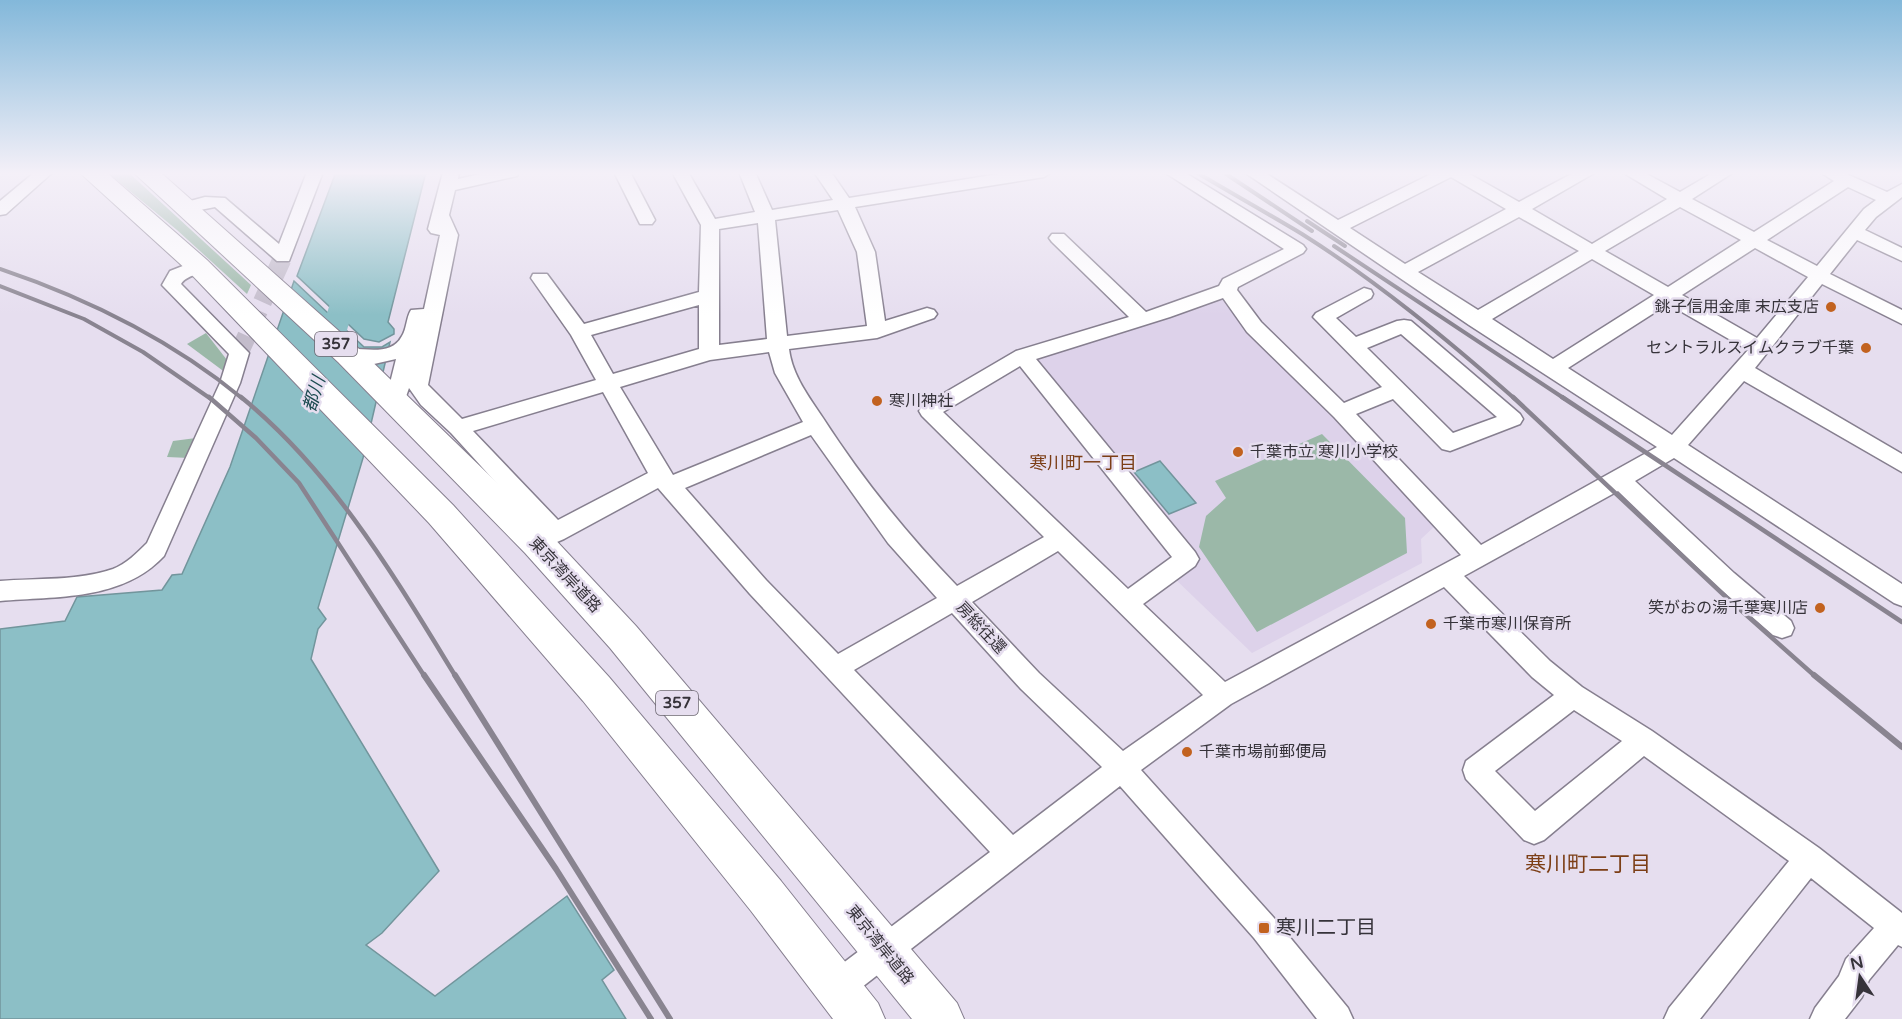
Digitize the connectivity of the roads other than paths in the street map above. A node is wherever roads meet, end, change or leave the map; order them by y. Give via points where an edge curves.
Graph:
1 (145, 220) edge
2 (198, 220) edge
3 (239, 220) edge
4 (294, 220) edge
5 (439, 220) edge
6 (442, 220) edge
7 (707, 220) edge
8 (748, 220) edge
9 (766, 220) edge
10 (852, 220) edge
11 (1250, 220) edge
12 (1323, 220) edge
13 (1353, 220) edge
14 (1500, 220) edge
15 (1535, 220) edge
16 (1643, 220) edge
17 (1716, 220) edge
18 (1786, 220) edge
19 (1865, 220) edge
20 (710, 225) junction
21 (1336, 228) junction
22 (1855, 232) junction
23 (1058, 238) dead end
24 (1754, 240) junction
25 (1589, 251) junction
26 (1902, 255) edge
27 (198, 266) junction
28 (1404, 272) junction
29 (1820, 276) junction
30 (540, 278) dead end
31 (1227, 290) junction
32 (1364, 294) dead end
33 (708, 296) junction
34 (1666, 296) junction
35 (927, 314) dead end
36 (1902, 318) edge
37 (1142, 319) junction
38 (1476, 320) junction
39 (877, 331) junction
40 (579, 332) junction
41 (412, 340) junction
42 (779, 345) junction
43 (1353, 346) junction
44 (1760, 348) junction
45 (709, 354) junction
46 (348, 355) junction
47 (1023, 356) junction
48 (1554, 368) junction
49 (1742, 370) junction
50 (608, 384) junction
51 (1395, 390) junction
52 (388, 396) junction
53 (1341, 412) junction
54 (815, 425) junction
55 (458, 428) junction
56 (1673, 448) junction
57 (1902, 464) edge
58 (1620, 480) junction
59 (665, 481) junction
60 (546, 538) junction
61 (1060, 538) junction
62 (1477, 556) junction
63 (1446, 573) junction
64 (0, 591) edge
65 (1902, 596) edge
66 (953, 599) junction
67 (1126, 603) junction
68 (1782, 628) dead end
69 (836, 668) junction
70 (1573, 695) junction
71 (1222, 696) junction
72 (1643, 740) junction
73 (1122, 768) junction
74 (1011, 853) junction
75 (1809, 858) junction
76 (766, 896) junction
77 (1899, 929) edge
78 (884, 951) junction
79 (837, 987) junction
80 (862, 1019) edge
81 (941, 1019) edge
82 (1337, 1019) edge
83 (1680, 1019) edge
84 (1826, 1019) edge

1 - 27 highway, 357
2 - 46 highway, 東京湾岸道路 / 357
3 - 4 street via 283,257
5 - 41 street
6 - 55 street via 449,234 418,386
7 - 20 street
8 - 20 street
9 - 42 street, 房総往還
10 - 39 street via 866,252
11 - 31 street via 1298,249 1230,283
12 - 21 street
13 - 21 street
14 - 28 street
15 - 25 street
16 - 25 street
17 - 24 street
18 - 24 street
19 - 22 street
20 - 33 street
21 - 28 street
22 - 26 street
22 - 29 street
23 - 37 street
24 - 29 street
24 - 34 street
25 - 34 street
25 - 38 street
27 - 64 street via 177,275 171,285 239,353 230,383 156,549 142,564 99,582
27 - 76 highway, 357 via 441,514 564,652
28 - 38 street
29 - 36 street
29 - 44 street
30 - 40 street
31 - 37 street
31 - 53 street via 1254,327
32 - 43 street via 1323,317
33 - 40 street
33 - 45 street
34 - 44 street
34 - 48 street
35 - 39 street
37 - 47 street
38 - 48 street
39 - 42 street
40 - 50 street
41 - 46 street via 381,358
41 - 52 street
42 - 45 street
42 - 54 street, 房総往還 via 785,373
43 - 51 street
43 - 51 street via 1404,326 1513,419 1450,443
44 - 49 street
45 - 50 street
46 - 52 highway, 東京湾岸道路 / 357
47 - 61 street via 929,411
47 - 67 street via 1187,559
48 - 56 street
49 - 56 street
49 - 57 street
50 - 55 street
50 - 59 street
51 - 53 street
52 - 60 highway, 東京湾岸道路 / 357
52 - 76 highway via 395,437 452,493 679,757
53 - 62 street
54 - 59 street
54 - 66 street, 房総往還 via 896,537
55 - 60 street
56 - 58 street
56 - 65 street
58 - 62 street
58 - 68 street
59 - 60 street
59 - 69 street
60 - 78 highway, 東京湾岸道路 / 357 via 623,637
61 - 66 street
61 - 67 street
62 - 63 street
63 - 70 street via 1541,669
63 - 71 street
66 - 69 street
66 - 73 street, 房総往還 via 1030,681
67 - 71 street
69 - 74 street
70 - 72 street
70 - 72 street via 1476,770 1534,830
71 - 73 street
72 - 75 street
73 - 74 street
73 - 82 street, 房総往還 via 1264,928
74 - 78 street
75 - 77 street
75 - 83 street
76 - 79 highway, 357
77 - 84 street via 1857,970 1851,986
78 - 79 street
78 - 81 highway, 東京湾岸道路 / 357
79 - 80 highway, 357

